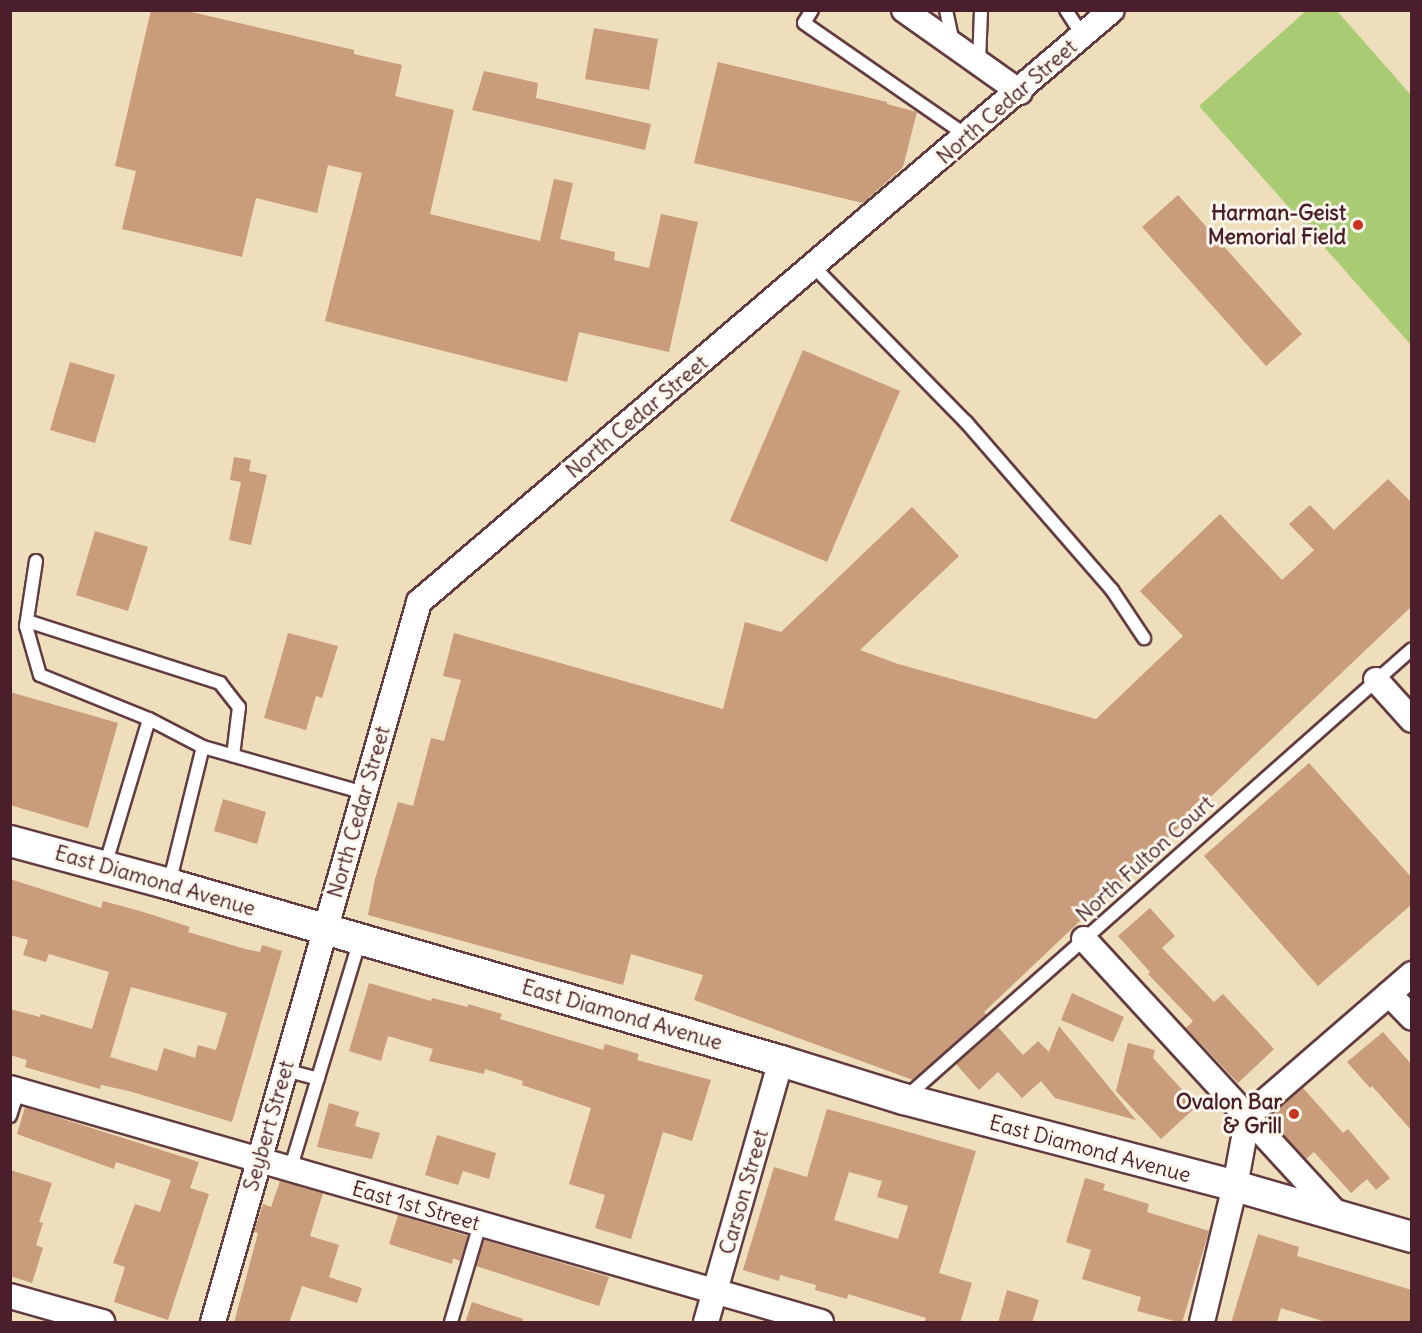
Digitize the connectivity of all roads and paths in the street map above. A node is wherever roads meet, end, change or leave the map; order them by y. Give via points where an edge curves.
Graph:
1 (812, 10) edge
2 (903, 10) edge
3 (946, 10) edge
4 (981, 10) edge
5 (1066, 10) edge
6 (1112, 10) edge
7 (1083, 36) junction
8 (954, 46) junction
9 (979, 64) junction
10 (1020, 92) junction
11 (967, 136) junction
12 (814, 267) junction
13 (36, 561) dead end
14 (27, 621) junction
15 (1144, 638) dead end
16 (1412, 649) edge
17 (1376, 680) junction
18 (149, 718) junction
19 (1412, 720) edge
20 (203, 747) junction
21 (233, 756) junction
22 (364, 793) junction
23 (10, 841) edge
24 (105, 866) junction
25 (169, 884) junction
26 (325, 929) junction
27 (360, 939) junction
28 (1084, 939) junction
29 (1412, 974) edge
30 (1389, 994) junction
31 (1412, 1018) edge
32 (781, 1061) junction
33 (285, 1070) junction
34 (318, 1079) junction
35 (14, 1090) edge
36 (904, 1099) junction
37 (10, 1116) edge
38 (1248, 1116) junction
39 (259, 1160) junction
40 (291, 1170) junction
41 (1235, 1186) junction
42 (1338, 1215) junction
43 (480, 1224) junction
44 (1412, 1237) edge
45 (715, 1292) junction
46 (10, 1296) edge
47 (102, 1323) edge
48 (213, 1323) edge
49 (451, 1323) edge
50 (706, 1323) edge
51 (821, 1323) edge
52 (1202, 1323) edge

1 - 11 lane via 804,23
2 - 8 street
3 - 8 lane
4 - 9 lane
5 - 7 lane
6 - 7 street, North Cedar Street
7 - 10 street, North Cedar Street
8 - 9 street
9 - 10 street
10 - 11 street, North Cedar Street
11 - 12 street, North Cedar Street
12 - 15 lane via 966,422 1112,590
12 - 22 street, North Cedar Street via 419,602
13 - 14 lane
14 - 18 lane via 40,675
14 - 21 lane via 220,683 239,707
16 - 17 lane, North Fulton Court
17 - 19 street
17 - 28 lane, North Fulton Court
18 - 20 lane
18 - 24 lane
20 - 21 lane
20 - 25 lane
21 - 22 lane
22 - 26 street, North Cedar Street
23 - 24 street, East Diamond Avenue
24 - 25 street, East Diamond Avenue
25 - 26 street, East Diamond Avenue
26 - 27 street, East Diamond Avenue
26 - 33 street, Seybert Street
27 - 32 street, East Diamond Avenue
27 - 34 lane
28 - 36 lane, North Fulton Court
28 - 38 street
29 - 30 street
30 - 31 street
30 - 38 street
32 - 36 street, East Diamond Avenue
32 - 45 street, Carson Street
33 - 34 lane
33 - 39 street, Seybert Street
34 - 40 lane
35 - 37 lane
35 - 39 street, East 1st Street
36 - 41 street, East Diamond Avenue
38 - 41 street
38 - 42 street
39 - 40 street, East 1st Street
39 - 48 street, Seybert Street
40 - 43 street, East 1st Street
41 - 42 street, East Diamond Avenue
41 - 52 street
42 - 44 street, East Diamond Avenue
43 - 45 street, East 1st Street
43 - 49 lane
45 - 50 street, Carson Street
45 - 51 street, East 1st Street
46 - 47 street

